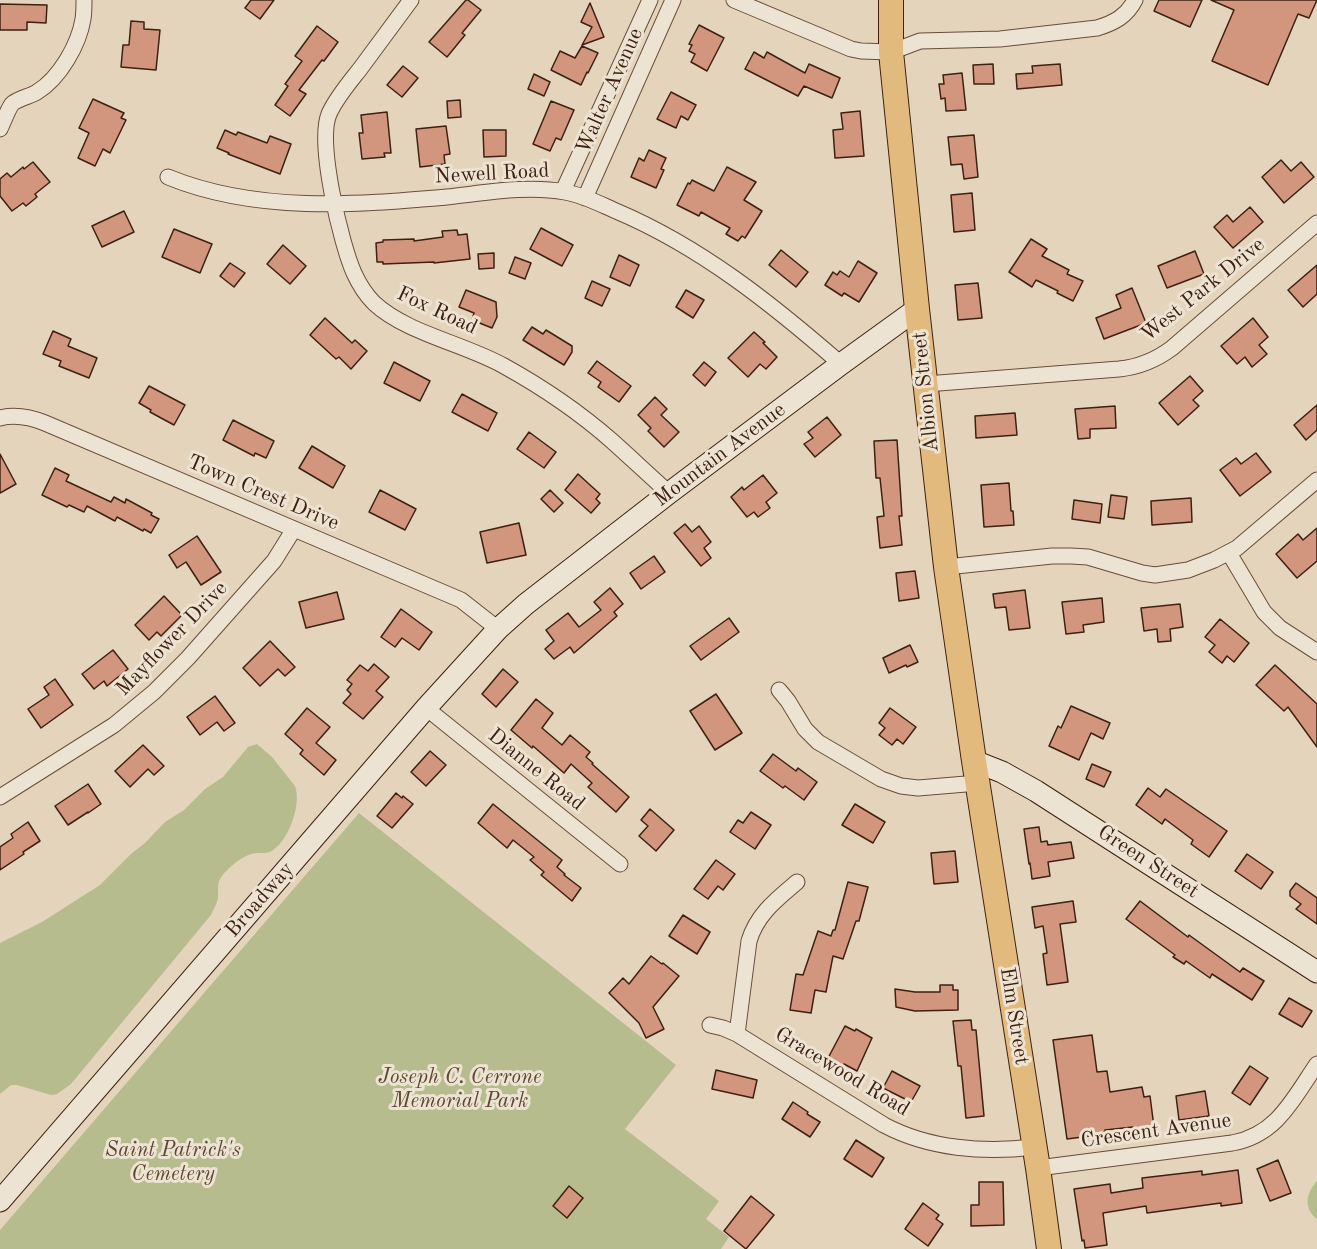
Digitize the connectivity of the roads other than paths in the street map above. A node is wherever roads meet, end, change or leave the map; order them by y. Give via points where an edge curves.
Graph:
1 (84, 0) edge
2 (411, 0) edge
3 (650, 0) edge
4 (673, 0) edge
5 (734, 0) edge
6 (891, 0) edge
7 (1133, 5) edge
8 (891, 52) junction
9 (0, 129) edge
10 (168, 177) dead end
11 (563, 191) junction
12 (585, 198) junction
13 (335, 204) junction
14 (1317, 223) edge
15 (917, 309) junction
16 (841, 364) junction
17 (926, 384) junction
18 (1, 417) edge
19 (1317, 480) edge
20 (669, 493) junction
21 (294, 529) junction
22 (1229, 553) junction
23 (946, 567) junction
24 (526, 604) joint
25 (498, 629) junction
26 (1317, 652) edge
27 (779, 690) dead end
28 (426, 708) junction
29 (976, 772) junction
30 (0, 797) edge
31 (620, 864) dead end
32 (797, 882) dead end
33 (1317, 972) edge
34 (710, 1025) dead end
35 (737, 1034) junction
36 (1317, 1064) edge
37 (1036, 1157) junction
38 (0, 1201) edge
39 (1049, 1249) edge

1 - 9 street via 79,33 62,67 50,83 12,104
2 - 13 street, Fox Road via 330,114 326,145
3 - 11 street, Walter Avenue
4 - 12 street, Walter Avenue
5 - 8 street via 848,48
6 - 8 main road, Albion Street
7 - 8 street via 1110,24 1086,30 1000,39 920,41
8 - 15 main road, Albion Street
10 - 13 street, Newell Road via 200,189 246,198
11 - 12 street, Newell Road
11 - 13 street, Newell Road via 508,191
12 - 16 street, Newell Road via 663,232 722,269
13 - 20 street, Fox Road via 348,258 373,302 411,326 490,359 543,390 605,435
14 - 17 street, West Park Drive via 1172,348 1143,364
15 - 16 main road, Mountain Avenue
15 - 17 main road, Albion Street
16 - 20 main road, Mountain Avenue
17 - 23 main road, Albion Street
18 - 21 street, Town Crest Drive via 25,417 45,423
19 - 22 street
20 - 24 main road, Mountain Avenue
21 - 25 street, Town Crest Drive via 461,600
21 - 30 street, Mayflower Drive via 274,561 154,692 114,725
22 - 23 street via 1188,570 1155,575 1079,556
22 - 26 street via 1269,617
23 - 29 main road, Albion Street
24 - 25 main road, Broadway
25 - 28 main road, Broadway
27 - 29 street via 818,742 881,779 918,788
28 - 31 street, Dianne Road
28 - 38 main road, Broadway
29 - 33 main road, Green Street via 1002,772 1032,789
29 - 37 main road, Elm Street
32 - 35 street via 763,913 752,931
34 - 35 street, Gracewood Road
35 - 37 street, Gracewood Road via 903,1134 930,1142 1010,1150
36 - 37 street, Crescent Avenue via 1280,1118 1250,1139
37 - 39 main road, Elm Street

